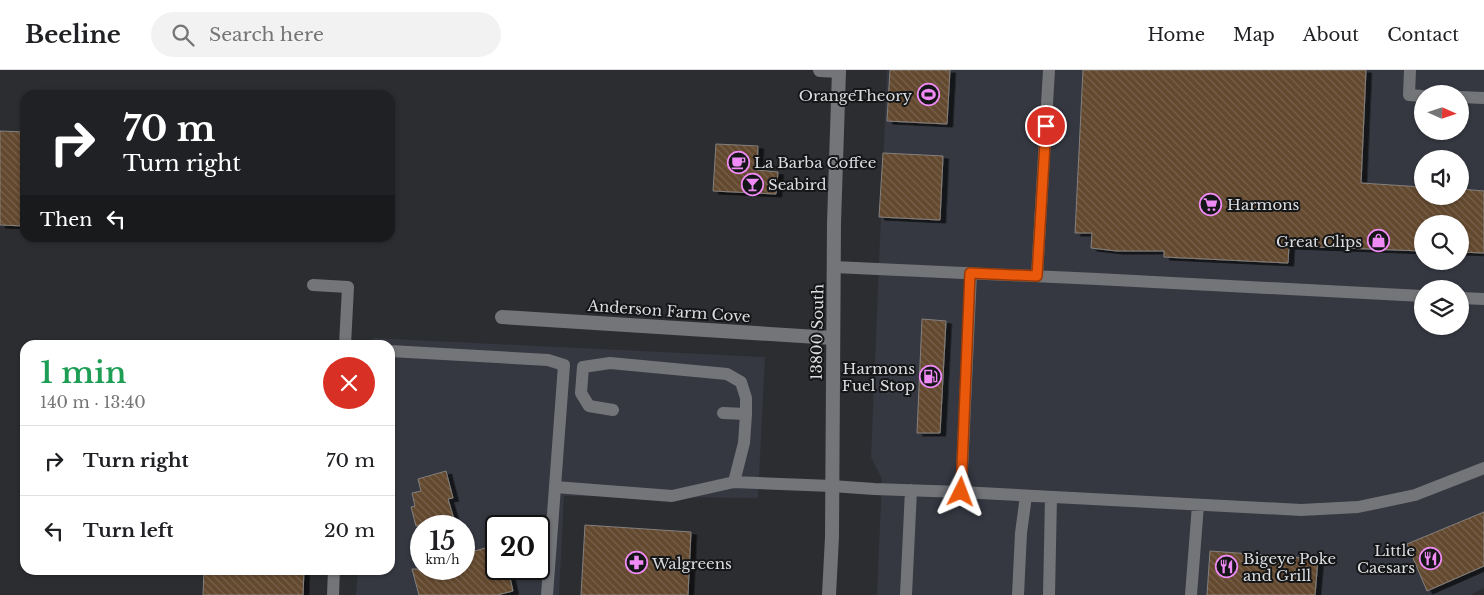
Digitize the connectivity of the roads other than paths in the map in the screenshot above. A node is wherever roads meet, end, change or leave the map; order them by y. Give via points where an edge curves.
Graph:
1 (820, 70) edge
2 (839, 70) edge
3 (1049, 70) edge
4 (1410, 70) edge
5 (1414, 95) edge
6 (1469, 97) edge
7 (1484, 98) edge
8 (834, 267) junction
9 (970, 273) junction
10 (1037, 276) junction
11 (313, 285) dead end
12 (1414, 296) edge
13 (1469, 298) edge
14 (1484, 299) edge
15 (502, 317) dead end
16 (833, 338) junction
17 (345, 340) edge
18 (395, 351) edge
19 (564, 365) junction
20 (583, 367) junction
21 (613, 410) dead end
22 (723, 413) dead end
23 (746, 414) junction
24 (1484, 468) edge
25 (734, 482) junction
26 (832, 486) junction
27 (555, 487) junction
28 (911, 490) junction
29 (961, 492) junction
30 (1026, 496) junction
31 (1051, 497) junction
32 (1198, 505) junction
33 (334, 575) edge
34 (333, 595) edge
35 (547, 595) edge
36 (829, 595) edge
37 (906, 595) edge
38 (1018, 595) edge
39 (1049, 595) edge
40 (1191, 595) edge

1 - 2 street
2 - 8 street, 13800 South
3 - 10 lane
4 - 5 lane via 1409,95
6 - 7 lane
8 - 9 lane
8 - 16 street, 13800 South
9 - 10 lane
9 - 29 lane
10 - 12 lane
11 - 17 lane via 348,287
13 - 14 lane
15 - 16 street, Anderson Farm Cove
16 - 26 street, 13800 South
18 - 19 lane via 548,360
19 - 20 lane
19 - 27 lane
20 - 21 lane via 581,393 589,406
20 - 23 lane via 610,363 727,374 741,382
22 - 23 lane
23 - 25 lane via 744,443
24 - 32 lane via 1415,495 1358,507 1301,510
25 - 26 lane
25 - 27 lane via 672,496
26 - 28 lane
26 - 36 street, 13800 South
27 - 35 lane
28 - 29 lane
28 - 37 lane
29 - 30 lane
30 - 31 lane
30 - 38 lane
31 - 32 lane
31 - 39 lane
32 - 40 lane
33 - 34 lane

